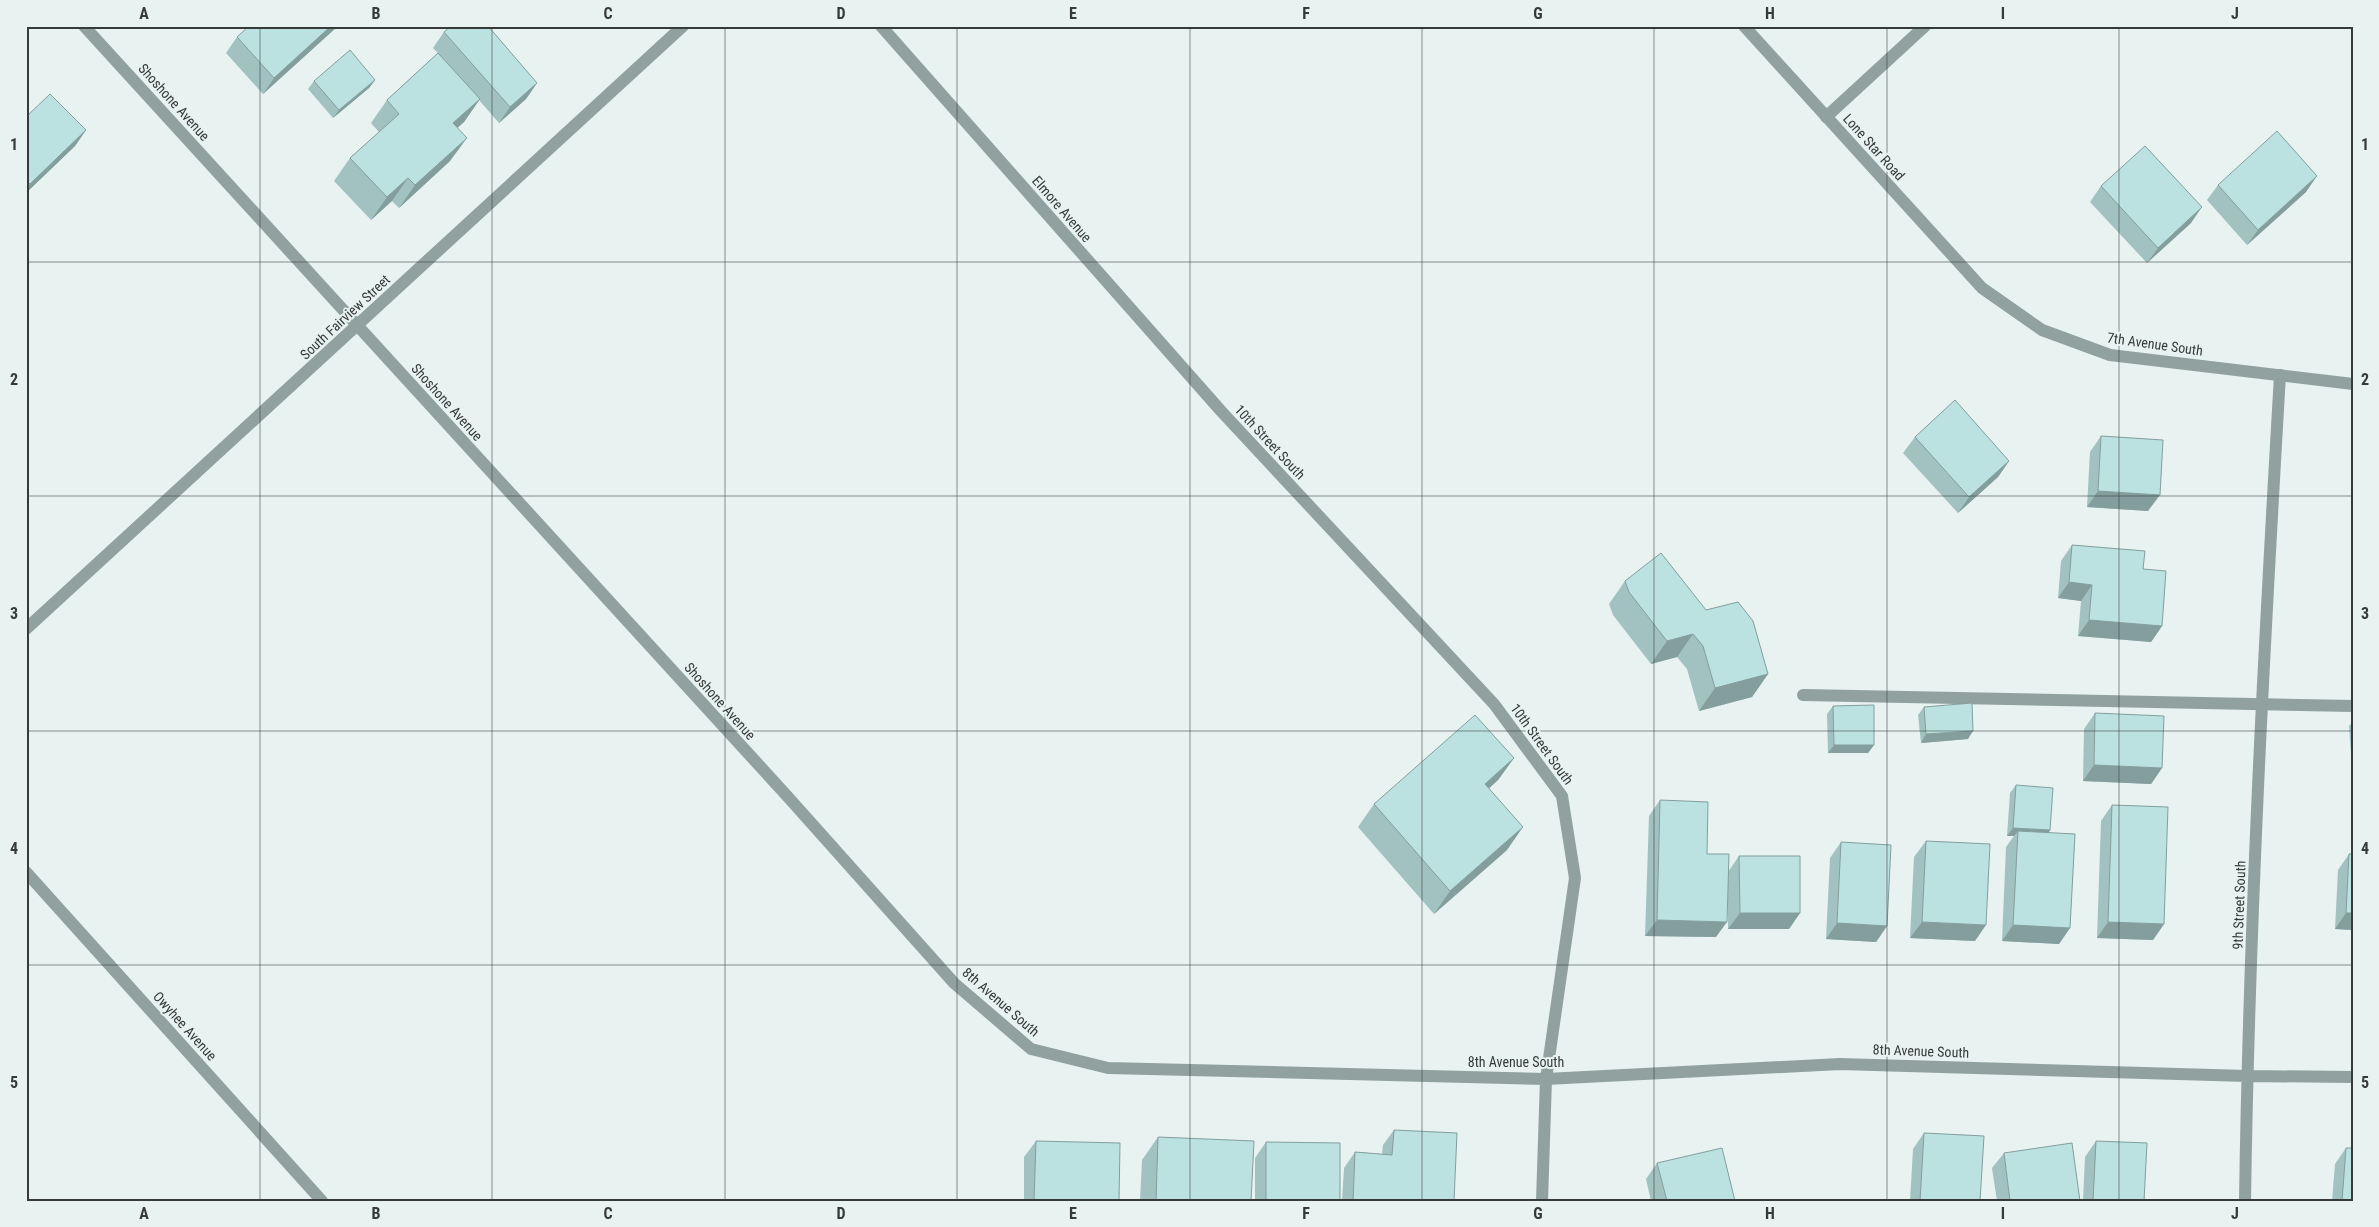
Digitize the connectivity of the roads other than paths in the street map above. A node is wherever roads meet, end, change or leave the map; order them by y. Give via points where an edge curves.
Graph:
1 (84, 26) edge
2 (684, 26) edge
3 (881, 26) edge
4 (1744, 26) edge
5 (1925, 26) edge
6 (1826, 117) junction
7 (1982, 288) joint
8 (357, 326) junction
9 (2280, 375) junction
10 (2353, 384) edge
11 (1221, 411) joint
12 (26, 629) edge
13 (1803, 695) dead end
14 (2263, 704) junction
15 (2353, 706) edge
16 (788, 797) joint
17 (26, 872) edge
18 (2247, 1076) junction
19 (2353, 1076) edge
20 (1546, 1079) junction
21 (322, 1201) edge
22 (1542, 1201) edge
23 (2245, 1201) edge

1 - 8 street, Shoshone Avenue
2 - 8 street, South Fairview Street
3 - 11 street, Elmore Avenue
4 - 6 street, Lone Star Road
5 - 6 street
6 - 7 street, Lone Star Road
7 - 9 street, 7th Avenue South via 2042,330 2110,355
8 - 12 street, South Fairview Street
8 - 16 street, Shoshone Avenue
9 - 10 street, 7th Avenue South
9 - 14 street, 9th Street South
11 - 20 street, 10th Street South via 1494,704 1562,796 1575,878
13 - 14 street
14 - 15 street
14 - 18 street, 9th Street South
16 - 20 street, 8th Avenue South via 954,983 1031,1049 1108,1068
17 - 21 street, Owyhee Avenue
18 - 19 street, 8th Avenue South
18 - 20 street, 8th Avenue South via 1840,1064
18 - 23 street, 9th Street South
20 - 22 street, 10th Street South

